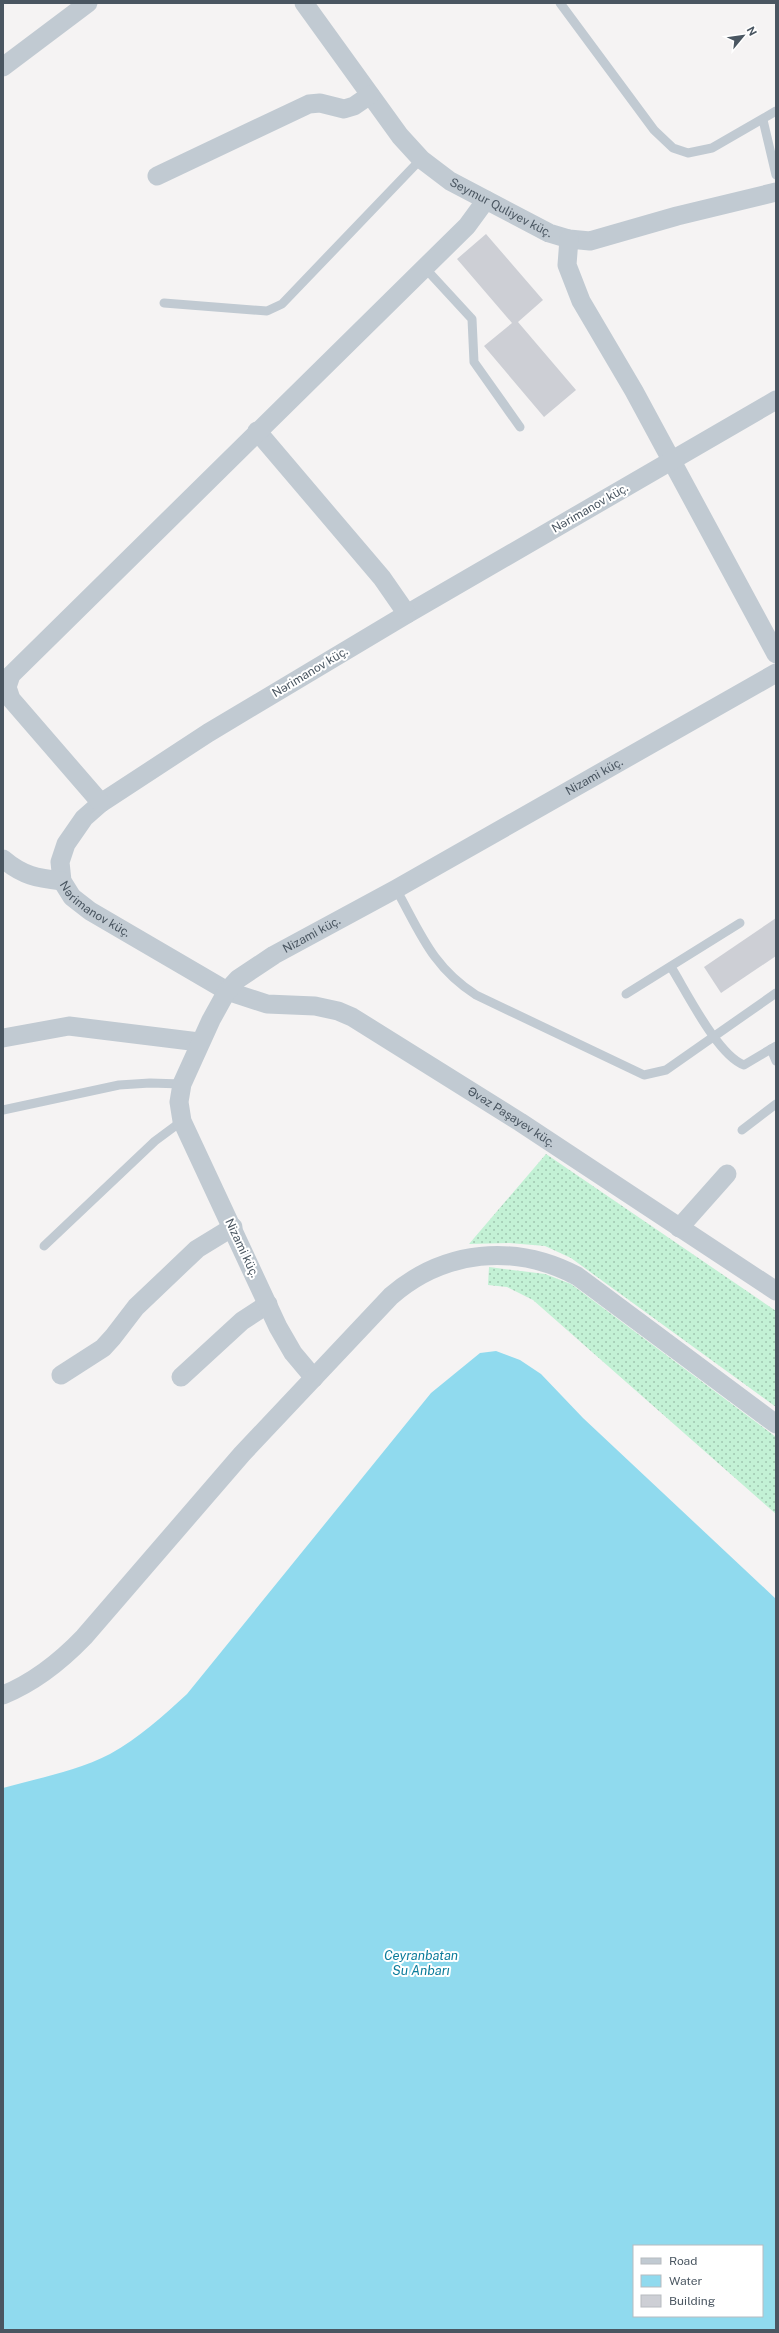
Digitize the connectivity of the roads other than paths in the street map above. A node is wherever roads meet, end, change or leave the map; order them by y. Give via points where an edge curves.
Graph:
1 (88, 3) edge
2 (304, 3) edge
3 (560, 3) edge
4 (3, 67) edge
5 (370, 95) junction
6 (776, 111) edge
7 (763, 120) junction
8 (421, 159) junction
9 (776, 174) edge
10 (157, 176) dead end
11 (776, 192) edge
12 (486, 200) junction
13 (569, 239) junction
14 (425, 268) junction
15 (164, 303) dead end
16 (776, 400) edge
17 (520, 427) dead end
18 (257, 431) junction
19 (670, 461) junction
20 (407, 614) junction
21 (776, 654) edge
22 (776, 673) edge
23 (101, 803) junction
24 (3, 859) edge
25 (62, 881) junction
26 (396, 889) junction
27 (740, 924) dead end
28 (671, 967) junction
29 (227, 991) junction
30 (776, 993) edge
31 (626, 994) dead end
32 (714, 1035) junction
33 (3, 1038) edge
34 (200, 1042) junction
35 (773, 1047) edge
36 (776, 1061) edge
37 (182, 1084) junction
38 (776, 1104) edge
39 (3, 1110) edge
40 (182, 1121) junction
41 (742, 1130) dead end
42 (727, 1174) dead end
43 (233, 1227) junction
44 (678, 1228) junction
45 (44, 1246) dead end
46 (776, 1291) edge
47 (268, 1304) junction
48 (61, 1375) dead end
49 (181, 1376) dead end
50 (314, 1378) junction
51 (776, 1424) edge
52 (3, 1695) edge

1 - 4 street
2 - 5 street, Seymur Quliyev küç.
3 - 7 lane via 654,130 673,148 688,153 712,148
5 - 8 street, Seymur Quliyev küç. via 400,136
5 - 10 street via 354,106 344,109 320,103 308,104
6 - 7 lane
7 - 9 lane
8 - 12 street, Seymur Quliyev küç. via 445,178
8 - 15 lane via 282,304 267,311
11 - 13 street, Seymur Quliyev küç. via 677,216 610,237 590,241
12 - 13 street, Seymur Quliyev küç. via 549,233
12 - 14 street via 467,226
13 - 19 street via 568,265 581,301 634,391
14 - 17 lane via 472,319 474,362
14 - 18 street
16 - 19 street, Nərimanov küç.
18 - 20 street via 382,578
18 - 23 street via 11,675 7,687 11,699
19 - 20 street, Nərimanov küç.
19 - 21 street
20 - 23 street, Nərimanov küç. via 201,737
22 - 26 street, Nizami küç.
23 - 25 street, Nərimanov küç. via 84,818 66,844 60,862
24 - 25 street via 16,870 33,877
25 - 29 street, Nərimanov küç. via 72,897 90,911
26 - 29 street, Nizami küç. via 274,955 238,978
26 - 32 lane via 436,961 458,984 635,1072 644,1075 666,1070
27 - 28 lane
28 - 31 lane
28 - 32 lane
29 - 34 street, Nizami küç.
29 - 44 street, Əvəz Paşayev küç. via 267,1004 316,1006 338,1010 352,1017 520,1122
30 - 32 lane
32 - 35 lane via 735,1062 744,1065
33 - 34 street via 69,1026
34 - 37 street, Nizami küç.
35 - 36 lane
37 - 39 lane via 119,1085
37 - 40 street, Nizami küç. via 179,1102
38 - 41 lane
40 - 43 street, Nizami küç.
40 - 45 lane via 155,1141
42 - 44 street
43 - 47 street, Nizami küç.
43 - 48 street via 197,1249 136,1306 103,1348
44 - 46 street, Əvəz Paşayev küç.
47 - 49 street via 242,1321
47 - 50 street, Nizami küç. via 294,1353
50 - 51 street via 391,1296 407,1283 440,1265 458,1260 515,1255 557,1265 576,1276
50 - 52 street via 242,1454 84,1637 41,1676

